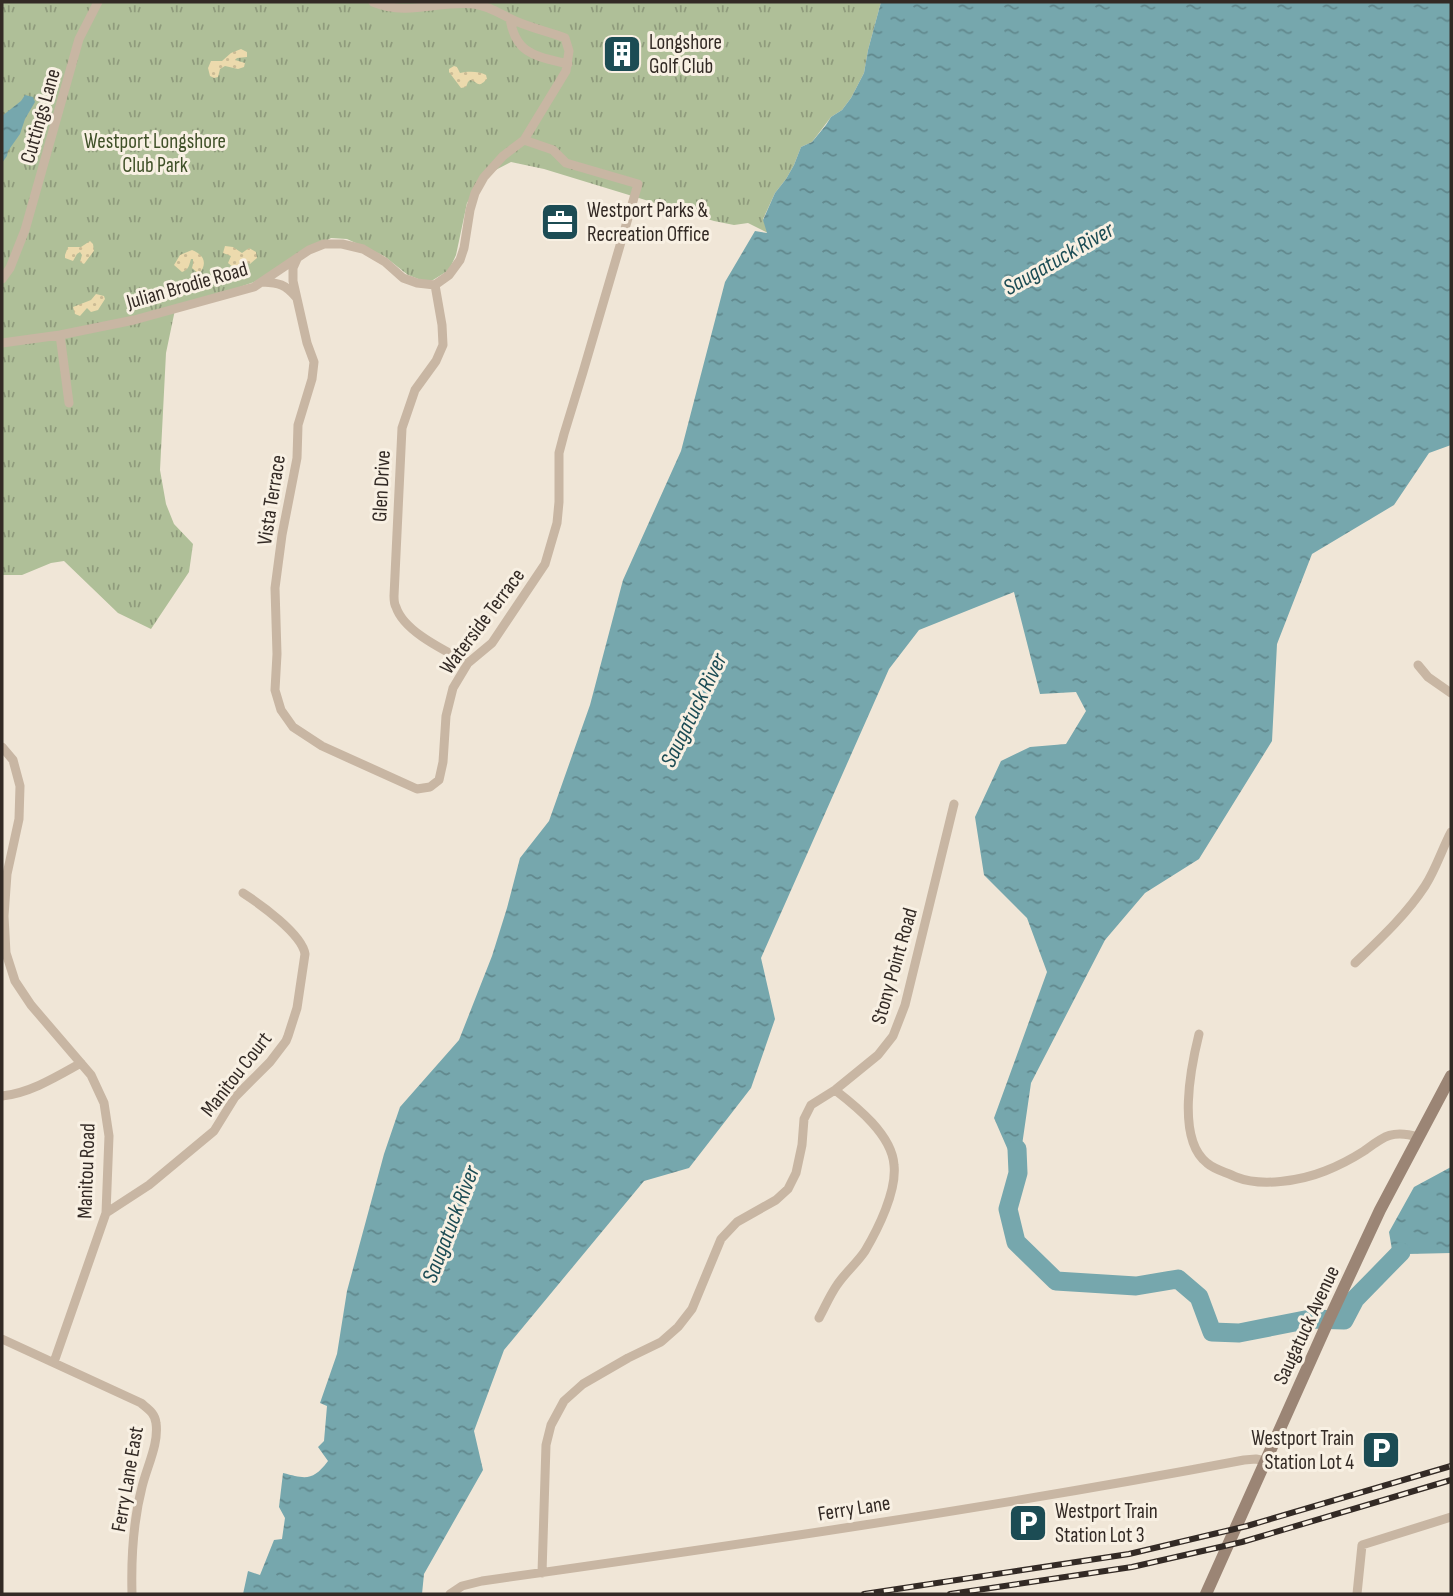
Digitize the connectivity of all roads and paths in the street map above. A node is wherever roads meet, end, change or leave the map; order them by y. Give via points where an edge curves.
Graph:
1 (98, 2) edge
2 (373, 2) edge
3 (510, 19) junction
4 (568, 64) junction
5 (524, 140) junction
6 (297, 259) junction
7 (2, 279) edge
8 (263, 282) junction
9 (435, 285) junction
10 (297, 298) junction
11 (60, 335) junction
12 (2, 344) edge
13 (69, 403) dead end
14 (468, 663) junction
15 (1418, 665) dead end
16 (1451, 693) edge
17 (281, 710) joint
18 (2, 747) edge
19 (954, 804) dead end
20 (1451, 832) edge
21 (243, 893) dead end
22 (1355, 964) dead end
23 (1199, 1034) dead end
24 (81, 1063) junction
25 (1451, 1076) edge
26 (835, 1090) junction
27 (2, 1096) edge
28 (1418, 1137) junction
29 (106, 1213) junction
30 (819, 1318) dead end
31 (2, 1339) edge
32 (54, 1362) junction
33 (1265, 1461) junction
34 (1451, 1517) edge
35 (542, 1573) junction
36 (132, 1594) edge
37 (450, 1594) edge
38 (1206, 1594) edge
39 (1357, 1594) edge

1 - 7 street, Cuttings Lane via 79,39 25,230
2 - 3 street via 407,9 471,4 494,9
3 - 4 street via 522,48
3 - 4 street via 565,38
4 - 5 street
5 - 9 street via 484,177 470,210 460,260
5 - 14 street, Waterside Terrace via 553,150 566,163 638,184 559,453 558,523 545,564 492,643
6 - 8 street, Julian Brodie Road
6 - 9 street, Julian Brodie Road via 324,244 342,244 363,249 403,278
6 - 10 street, Vista Terrace via 293,281
8 - 10 street via 279,283
8 - 11 street, Julian Brodie Road via 134,320
9 - 14 street, Glen Drive via 443,345 415,390 402,428 394,596 396,608 409,626
10 - 17 street, Vista Terrace via 314,362 298,425 275,588 275,690
11 - 12 street, Julian Brodie Road
11 - 13 street
14 - 17 street, Waterside Terrace via 453,688 439,780 430,787 417,789 322,746 293,727
15 - 16 street
18 - 24 street, Manitou Road via 13,760 20,786 19,819 7,874 6,953 15,981
19 - 26 street, Stony Point Road via 905,1005 893,1036 878,1055
20 - 22 street via 1420,892
21 - 29 street, Manitou Court via 304,945 297,1007 286,1041 234,1097 214,1131 149,1185
23 - 28 street via 1188,1091 1190,1128 1201,1157 1224,1173 1249,1182 1295,1178 1326,1171 1387,1136
24 - 27 street via 49,1081
24 - 29 street, Manitou Road via 104,1103 109,1136
25 - 28 main road, Saugatuck Avenue
26 - 30 street via 860,1110 886,1141 894,1163 893,1183 864,1253 835,1286
26 - 35 street, Stony Point Road via 811,1105 804,1119 796,1173 788,1189 737,1222 721,1239 692,1309 678,1327 661,1342 583,1384 564,1401 546,1445
28 - 33 main road, Saugatuck Avenue
29 - 32 street, Manitou Road
31 - 32 street, Ferry Lane East
32 - 36 street, Ferry Lane East via 153,1412 154,1446 134,1530
33 - 35 street, Ferry Lane via 1244,1460 976,1507
33 - 38 main road, Saugatuck Avenue
34 - 39 street via 1362,1545
35 - 37 street, Ferry Lane via 476,1582

